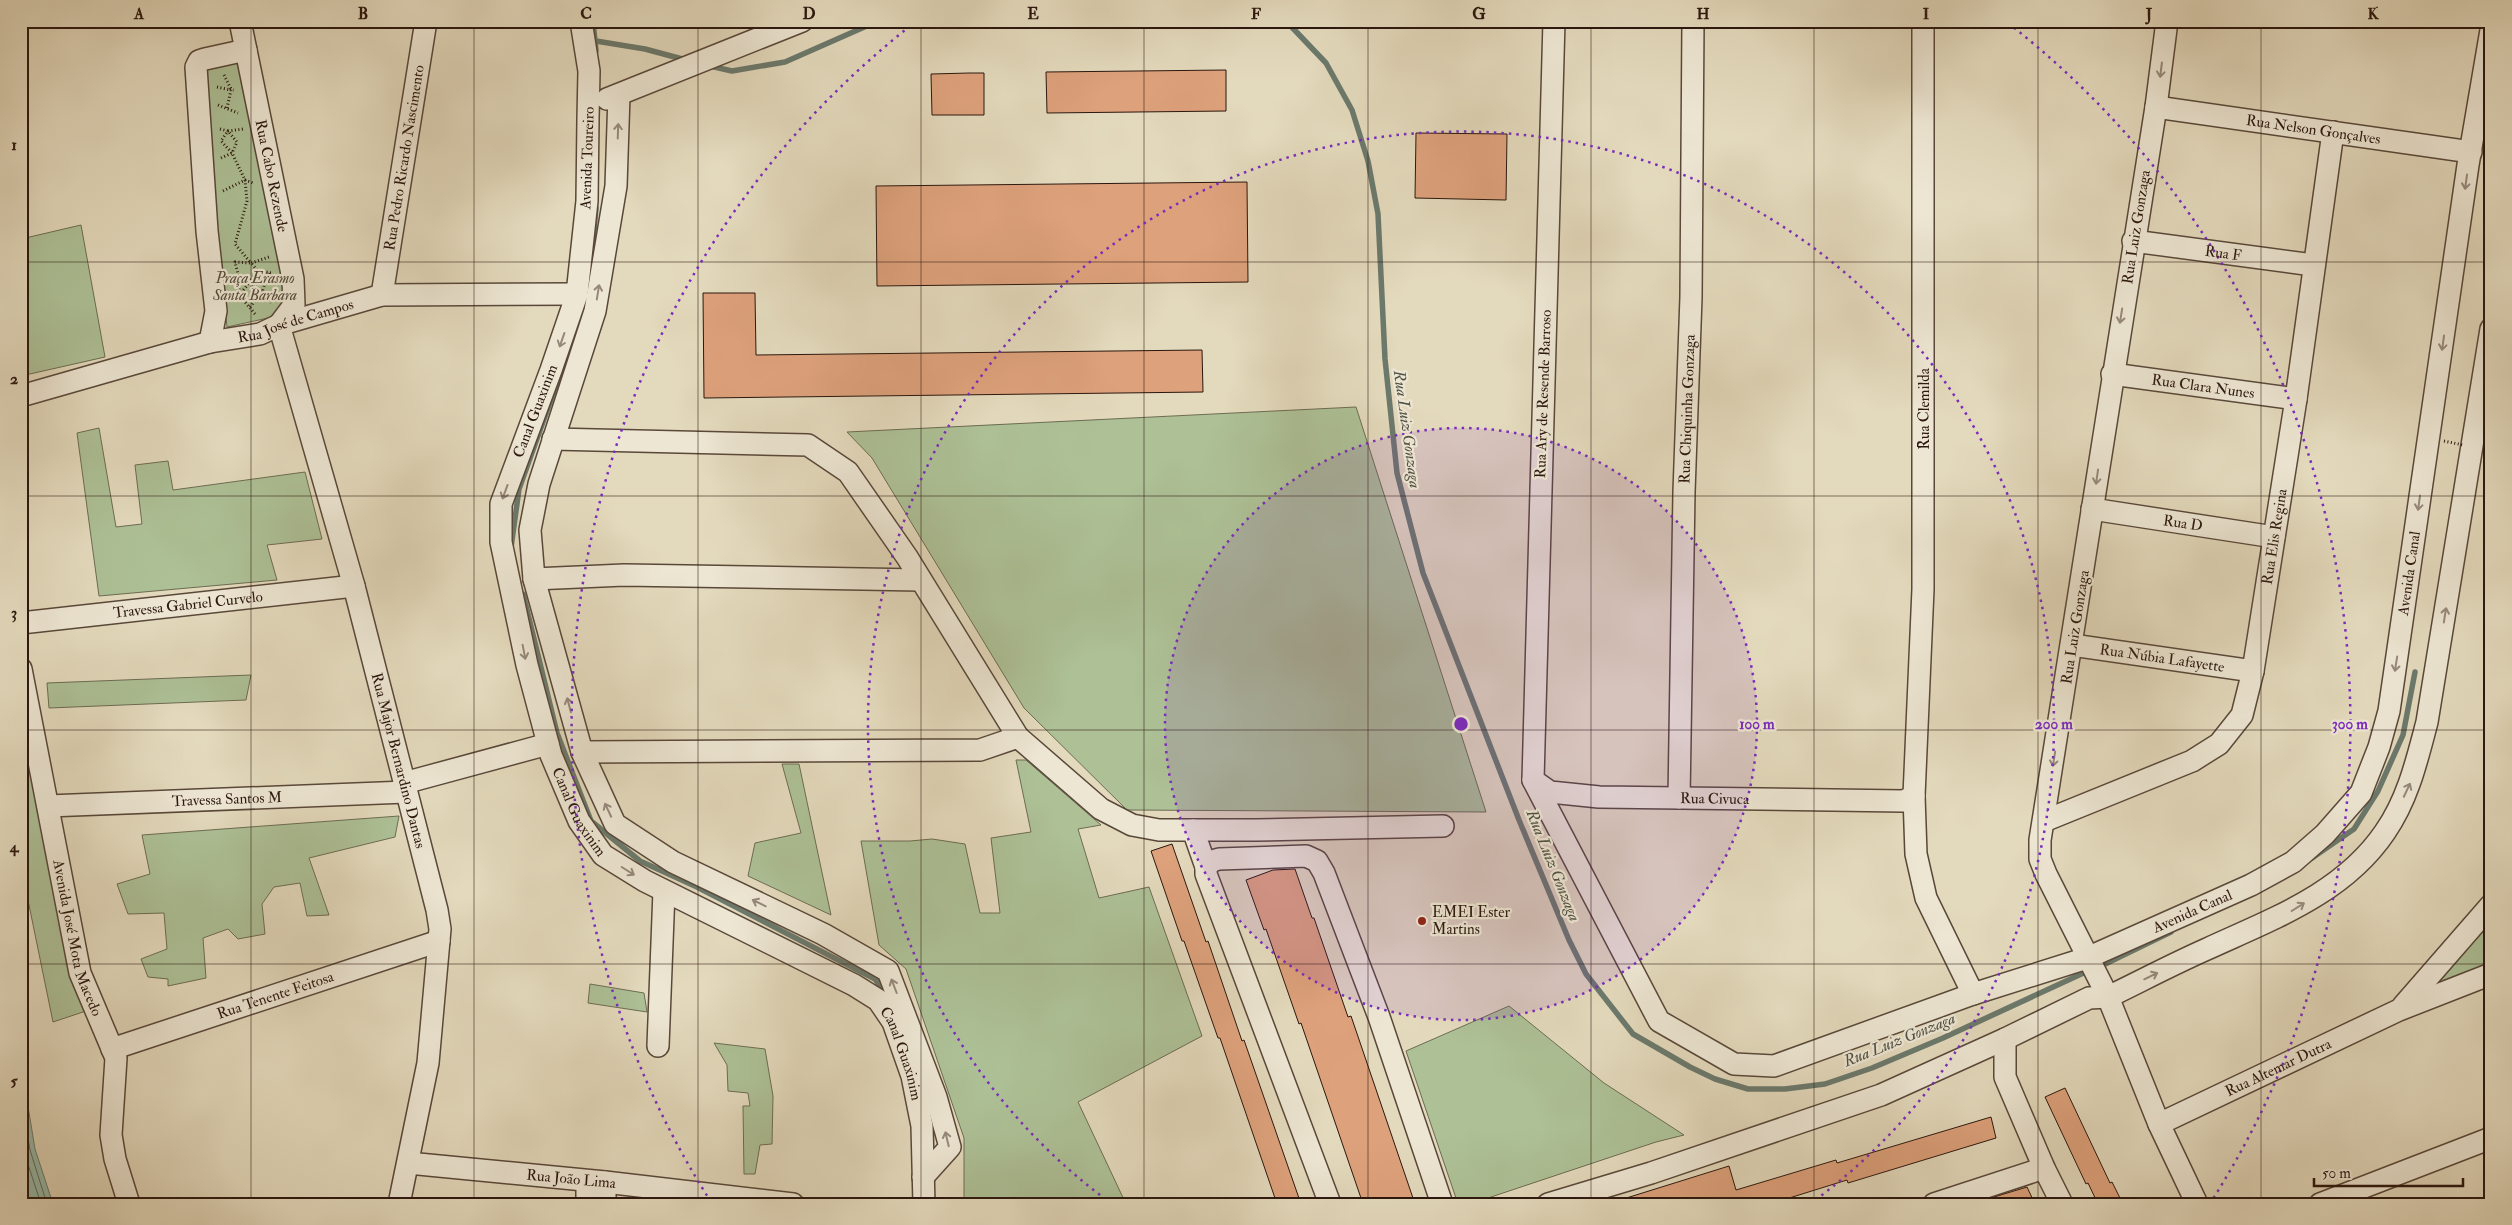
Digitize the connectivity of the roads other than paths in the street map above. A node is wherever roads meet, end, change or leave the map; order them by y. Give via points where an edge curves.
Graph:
1 (240, 21) edge
2 (426, 21) edge
3 (581, 21) edge
4 (802, 21) edge
5 (1554, 21) edge
6 (1693, 21) edge
7 (1923, 21) edge
8 (2167, 21) edge
9 (2491, 30) edge
10 (246, 50) junction
11 (619, 95) junction
12 (588, 106) junction
13 (2156, 107) junction
14 (2333, 132) junction
15 (2470, 152) junction
16 (2134, 241) junction
17 (2313, 266) junction
18 (577, 294) junction
19 (382, 295) junction
20 (269, 322) junction
21 (2491, 329) edge
22 (210, 342) junction
23 (2112, 374) junction
24 (21, 396) edge
25 (2296, 399) junction
26 (553, 439) junction
27 (2092, 510) junction
28 (2274, 537) junction
29 (534, 579) junction
30 (920, 580) junction
31 (354, 586) junction
32 (21, 623) edge
33 (2072, 645) junction
34 (21, 670) edge
35 (2253, 671) junction
36 (1018, 737) junction
37 (548, 744) junction
38 (582, 752) junction
39 (1533, 773) junction
40 (405, 787) junction
41 (1914, 796) junction
42 (1679, 798) junction
43 (48, 806) junction
44 (2044, 821) junction
45 (1443, 826) dead end
46 (1312, 828) junction
47 (1193, 830) junction
48 (1317, 861) junction
49 (1206, 867) junction
50 (664, 891) junction
51 (2491, 905) edge
52 (439, 941) junction
53 (2089, 962) junction
54 (2491, 974) edge
55 (2105, 992) junction
56 (1973, 994) junction
57 (2399, 1010) junction
58 (2005, 1039) junction
59 (658, 1046) dead end
60 (112, 1049) junction
61 (2159, 1124) junction
62 (2491, 1138) edge
63 (408, 1163) junction
64 (2044, 1168) junction
65 (923, 1178) junction
66 (596, 1182) junction
67 (1938, 1203) edge
68 (129, 1204) edge
69 (399, 1204) edge
70 (587, 1204) edge
71 (605, 1204) edge
72 (793, 1204) edge
73 (924, 1204) edge
74 (1330, 1204) edge
75 (1442, 1204) edge
76 (1548, 1204) edge
77 (2062, 1204) edge
78 (2197, 1204) edge
79 (2320, 1204) edge

1 - 10 street, Rua Cabo Rezende
2 - 19 street, Rua Pedro Ricardo Nascimento
3 - 12 street, Avenida Toureiro via 589,71
4 - 11 street
5 - 39 street, Rua Ary de Resende Barroso
6 - 42 street, Rua Chiquinha Gonzaga via 1691,297
7 - 41 street, Rua Clemilda via 1924,579
8 -> 13 street, Rua Luiz Gonzaga
9 - 15 street, Avenida Canal
10 - 20 street, Rua Cabo Rezende via 294,279 294,305
10 - 22 street via 198,61 195,74 216,311
11 - 12 street
26 -> 11 street via 595,311 616,186
12 - 18 street, Avenida Toureiro via 587,201
13 - 14 street, Rua Nelson Gonçalves
13 - 16 street, Rua Luiz Gonzaga
14 - 15 street, Rua Nelson Gonçalves
14 - 17 street, Rua Elis Regina
15 -> 53 street, Avenida Canal via 2388,712 2380,747 2361,794 2325,834 2293,862
16 - 17 street, Rua F
16 -> 23 street, Rua Luiz Gonzaga
17 - 25 street, Rua Elis Regina
18 - 19 street, Rua José de Campos
18 -> 37 street, Canal Guaxinim via 501,504 501,542 526,665
19 - 20 street, Rua José de Campos
20 - 22 street, Rua José de Campos via 260,334
20 - 31 street, Rua Major Bernardino Dantas
55 -> 21 street via 2291,911 2344,878 2384,834 2393,819 2412,778 2427,722
22 - 24 street, Rua José de Campos
23 - 25 street, Rua Clara Nunes
23 -> 27 street, Rua Luiz Gonzaga
25 - 28 street, Rua Elis Regina
26 - 29 street via 538,484 530,530
26 - 30 street via 808,445 848,472
27 - 28 street, Rua D
27 - 33 street, Rua Luiz Gonzaga
28 - 35 street, Rua Elis Regina
29 - 30 street via 624,575
38 -> 29 street
30 - 36 street
31 - 32 street, Travessa Gabriel Curvelo
31 - 40 street, Rua Major Bernardino Dantas
33 - 35 street, Rua Núbia Lafayette
33 -> 44 street, Rua Luiz Gonzaga
34 - 43 street, Avenida José Mota Macedo
35 - 44 street, Rua Elis Regina via 2242,715 2219,744 2192,761
36 - 38 street via 980,750
36 - 47 street via 1101,809 1132,825 1160,830
37 - 40 street, Travessa Santos M
37 -> 50 street, Canal Guaxinim via 579,821 603,855
65 -> 38 street via 950,1147 936,1097 888,970 823,934 673,862 615,824
39 - 42 street, Rua Civuca via 1550,792 1599,797
39 - 56 street, Avenida Canal via 1659,1021 1734,1064 1774,1066
40 - 43 street, Travessa Santos M
40 - 52 street, Rua Major Bernardino Dantas via 437,910
41 - 42 street, Rua Civuca via 1904,801
41 - 56 street, Rua Clemilda via 1916,854 1926,898
43 - 60 street, Avenida José Mota Macedo via 80,973
44 - 53 street, Rua Luiz Gonzaga via 2040,859
45 - 46 street
46 - 47 street
46 - 48 street
47 - 49 street
48 - 49 street via 1306,856 1220,859
48 - 75 street via 1379,1018
49 - 74 street
50 - 59 street
50 - 65 street, Canal Guaxinim via 878,1000 893,1022 912,1076 922,1126
51 - 57 street, Rua Altemar Dutra
52 - 60 street, Rua Tenente Feitosa
52 - 63 street, Rua Major Bernardino Dantas via 428,1063
53 - 55 street, Rua Luiz Gonzaga
53 - 56 street, Avenida Canal
54 - 57 street, Rua Altemar Dutra
55 - 58 street
55 - 61 street, Rua Luiz Gonzaga
57 - 61 street, Rua Altemar Dutra
58 - 64 street via 2005,1077
58 - 76 street via 1881,1094 1651,1173
60 - 68 street, Avenida José Mota Macedo via 116,1058 111,1135
61 - 78 street, Rua Luiz Gonzaga
62 - 79 street
63 - 66 street, Rua João Lima
63 - 69 street, Rua Major Bernardino Dantas
64 - 67 street
64 - 77 street
65 - 73 street, Canal Guaxinim
66 - 70 street
66 - 71 street
66 - 72 street, Rua João Lima

